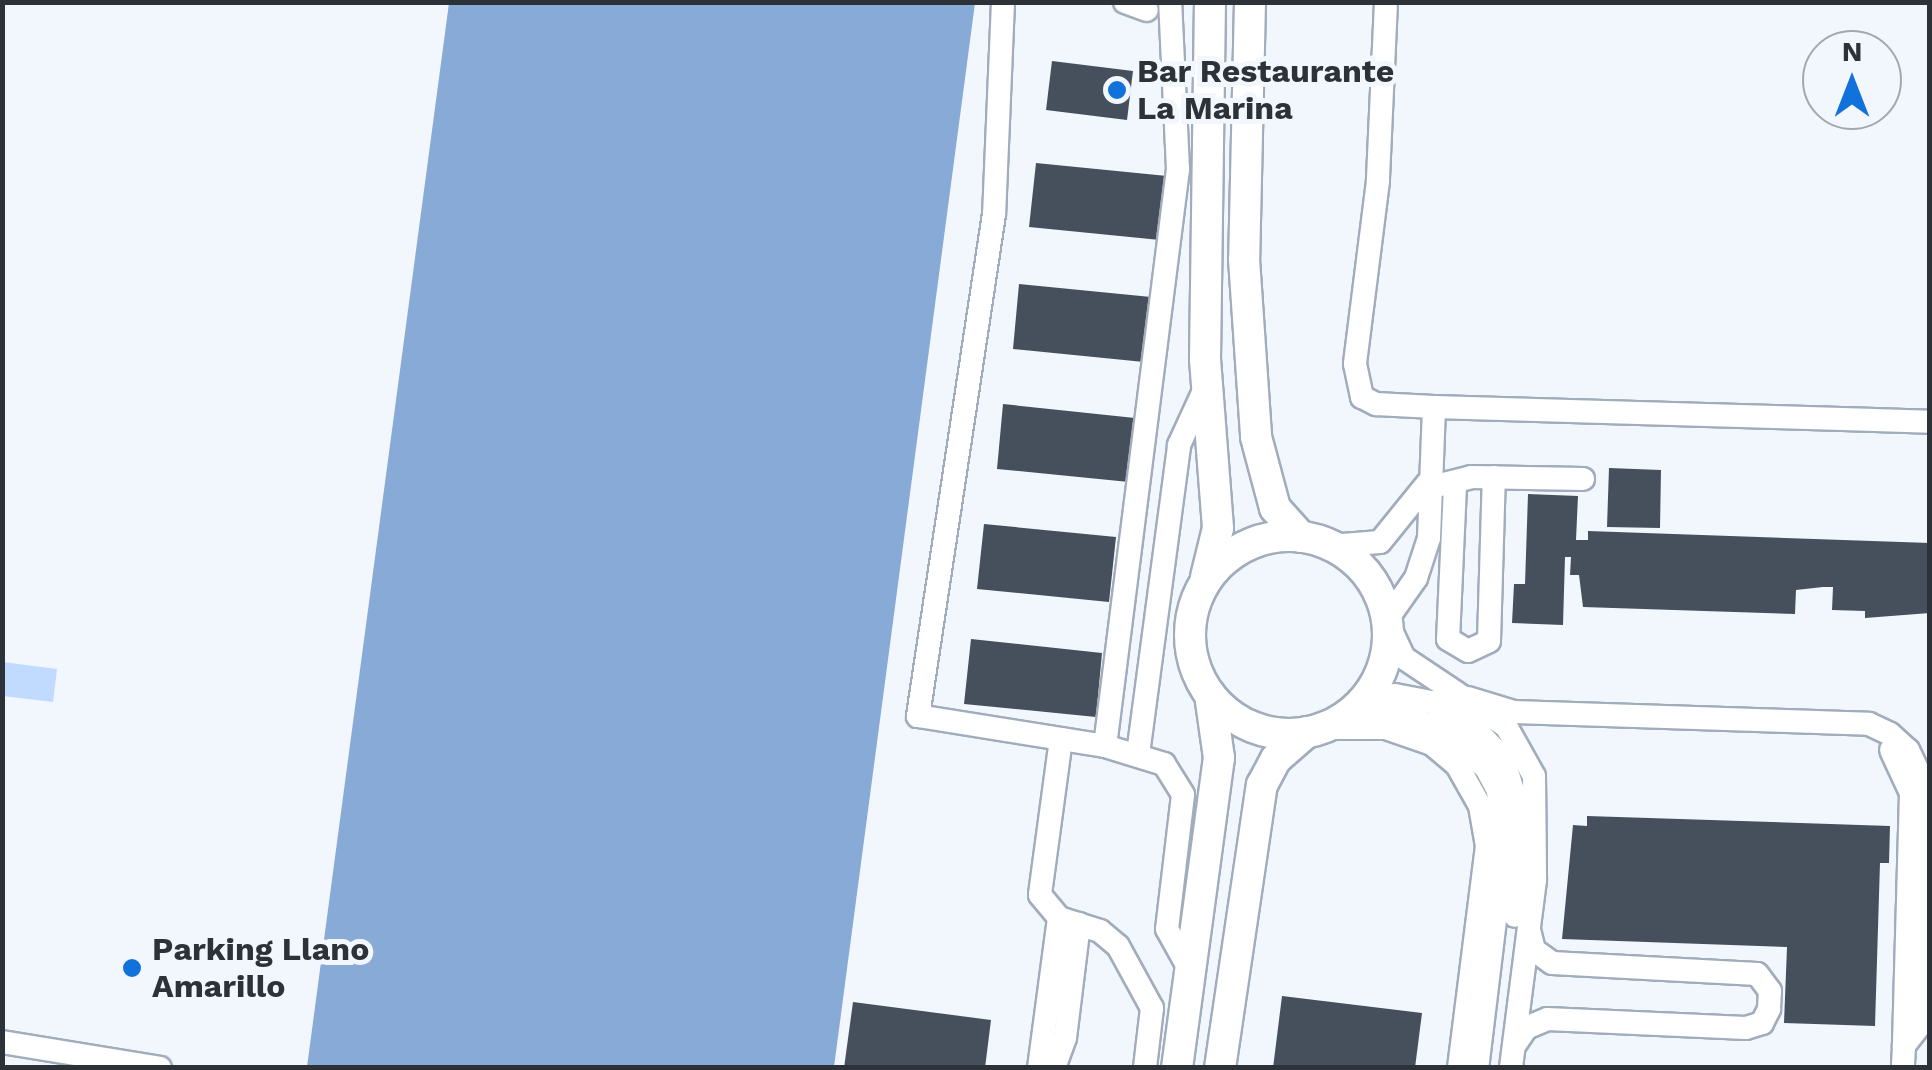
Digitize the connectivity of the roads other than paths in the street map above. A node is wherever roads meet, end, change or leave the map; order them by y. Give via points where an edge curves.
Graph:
1 (1003, 2) edge
2 (1125, 2) edge
3 (1170, 2) edge
4 (1210, 2) edge
5 (1250, 2) edge
6 (1386, 2) edge
7 (1148, 10) dead end
8 (1208, 384) junction
9 (1434, 407) junction
10 (1930, 422) edge
11 (1494, 477) junction
12 (1583, 479) dead end
13 (1426, 484) junction
14 (1455, 486) junction
15 (1316, 541) junction
16 (1206, 577) junction
17 (1388, 622) junction
18 (1454, 645) junction
19 (1438, 682) junction
20 (1210, 696) junction
21 (1468, 698) junction
22 (1359, 706) junction
23 (1868, 724) junction
24 (1315, 730) junction
25 (1061, 739) junction
26 (1105, 746) junction
27 (1138, 754) junction
28 (1069, 921) junction
29 (1528, 930) junction
30 (1191, 972) junction
31 (2, 1042) edge
32 (1512, 1057) edge
33 (1904, 1057) edge
34 (1225, 1060) edge
35 (123, 1065) edge
36 (160, 1068) edge
37 (1039, 1068) edge
38 (1054, 1068) edge
39 (1144, 1068) edge
40 (1177, 1068) edge
41 (1459, 1068) edge
42 (1477, 1068) edge
43 (1495, 1068) edge

1 - 25 street via 994,214 918,716
2 - 7 street
3 - 26 street via 1178,169
4 - 8 main road via 1203,219
5 - 15 main road via 1244,259 1256,437 1275,508
6 - 9 street via 1378,181 1356,382 1362,397 1376,404
8 - 16 main road via 1218,528
8 - 27 street via 1179,445
9 - 10 street
9 - 13 street
11 - 12 street
11 - 14 street via 1471,477
11 - 18 street via 1490,640 1468,651
13 - 14 street
13 - 15 street via 1380,542
13 - 17 street via 1435,504 1429,538 1416,578
14 - 18 street via 1448,638
15 - 16 main road via 1248,544
15 - 17 main road via 1374,584
16 - 20 main road via 1189,628 1194,664
17 - 19 street via 1404,658
17 - 22 main road via 1383,672
18 - 19 street
19 - 21 street
20 - 24 main road via 1254,727
20 - 30 main road via 1220,758
21 - 23 street via 1514,712
21 - 29 street via 1506,726 1534,776 1538,824
22 - 24 main road
22 - 42 street via 1444,730 1486,768 1498,791 1504,846
22 - 43 street via 1410,696 1454,714 1488,739 1514,781 1521,817 1518,901
23 - 33 street via 1904,771 1911,794
23 - 33 street via 1908,750 1928,792 1924,1020
24 - 34 main road via 1276,759 1262,785
24 - 41 street via 1365,725 1422,740 1457,765 1480,806 1487,846
25 - 26 street
25 - 28 street via 1040,895
26 - 27 street
27 - 30 street via 1164,764 1183,795 1167,929
28 - 37 street
28 - 38 street via 1065,1038
28 - 39 street via 1118,946 1147,995 1152,1008
29 - 32 street
29 - 32 street via 1534,950 1552,963 1757,974 1770,991 1770,1009 1762,1023 1746,1028 1548,1019 1526,1028
30 - 40 main road
31 - 35 street
35 - 36 street

